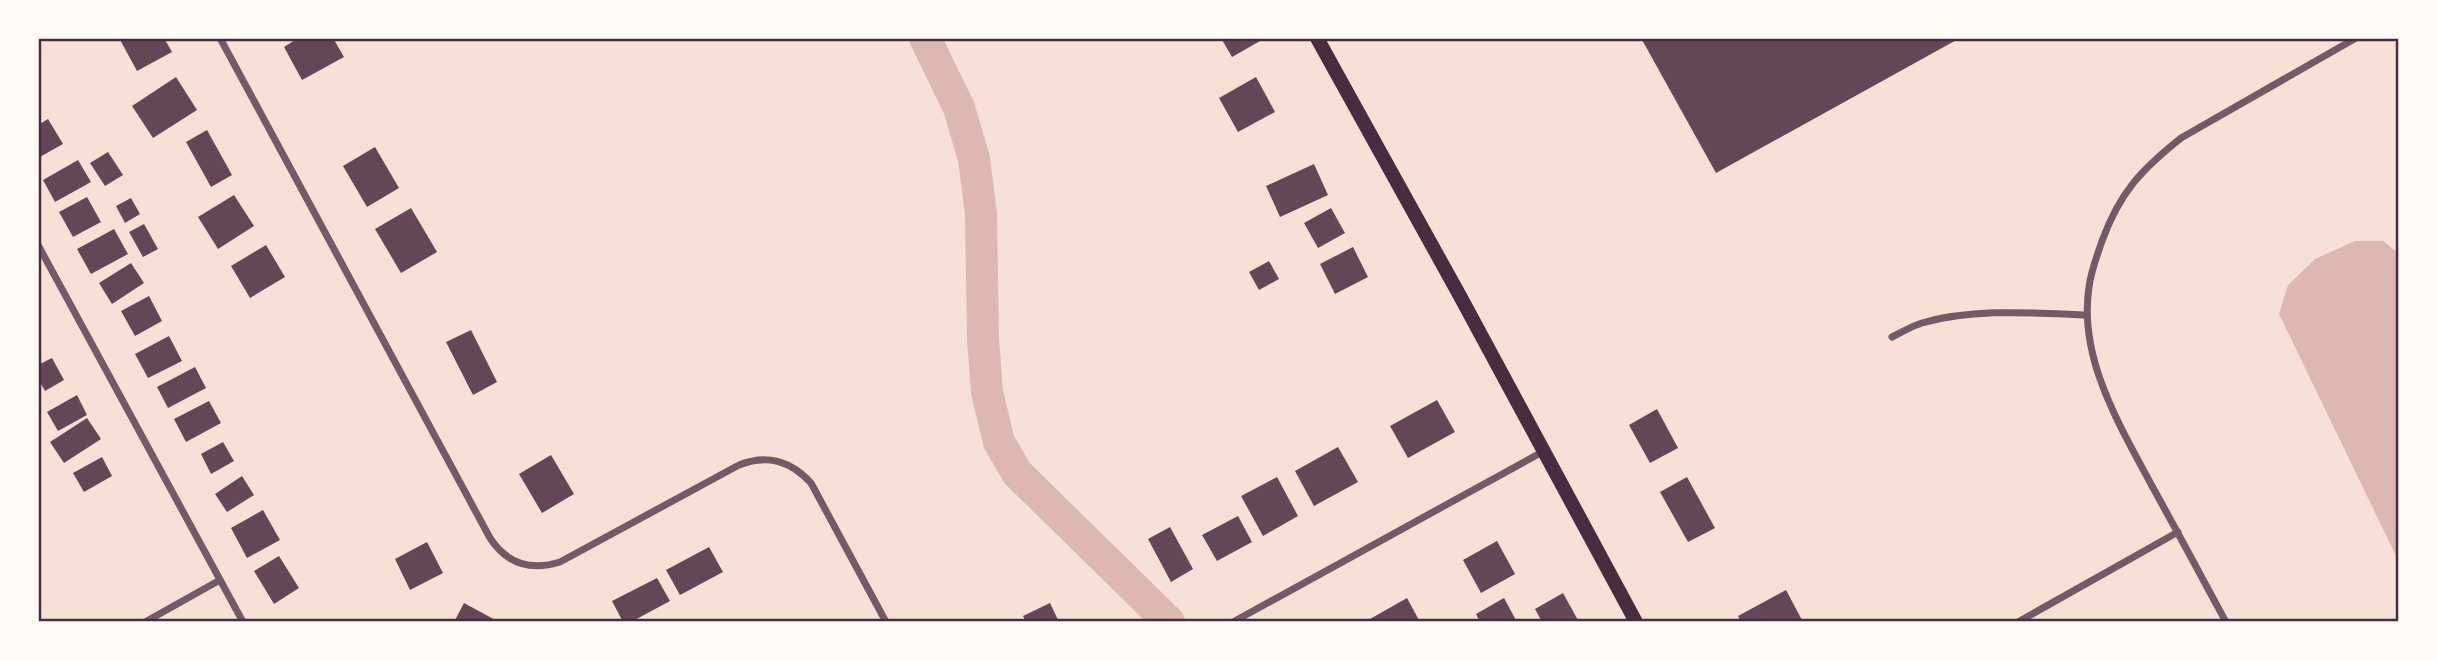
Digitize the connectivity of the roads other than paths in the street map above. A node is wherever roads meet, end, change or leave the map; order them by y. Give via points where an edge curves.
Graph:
1 (220, 38) edge
2 (1317, 38) edge
3 (2356, 38) edge
4 (38, 245) edge
5 (2087, 315) junction
6 (1892, 337) dead end
7 (1544, 452) junction
8 (2178, 532) junction
9 (220, 580) junction
10 (145, 621) edge
11 (243, 621) edge
12 (886, 621) edge
13 (1233, 621) edge
14 (1636, 621) edge
15 (2018, 621) edge
16 (2226, 621) edge

1 - 12 street via 490,538 505,556 532,567 560,562 738,465 776,460 789,464 811,483
2 - 7 main road
3 - 5 street via 2181,138 2135,179 2119,202 2095,262
4 - 9 street
5 - 6 street via 1955,317
5 - 8 street via 2104,391
7 - 13 street
7 - 14 main road
8 - 15 street
8 - 16 street
9 - 10 street
9 - 11 street

